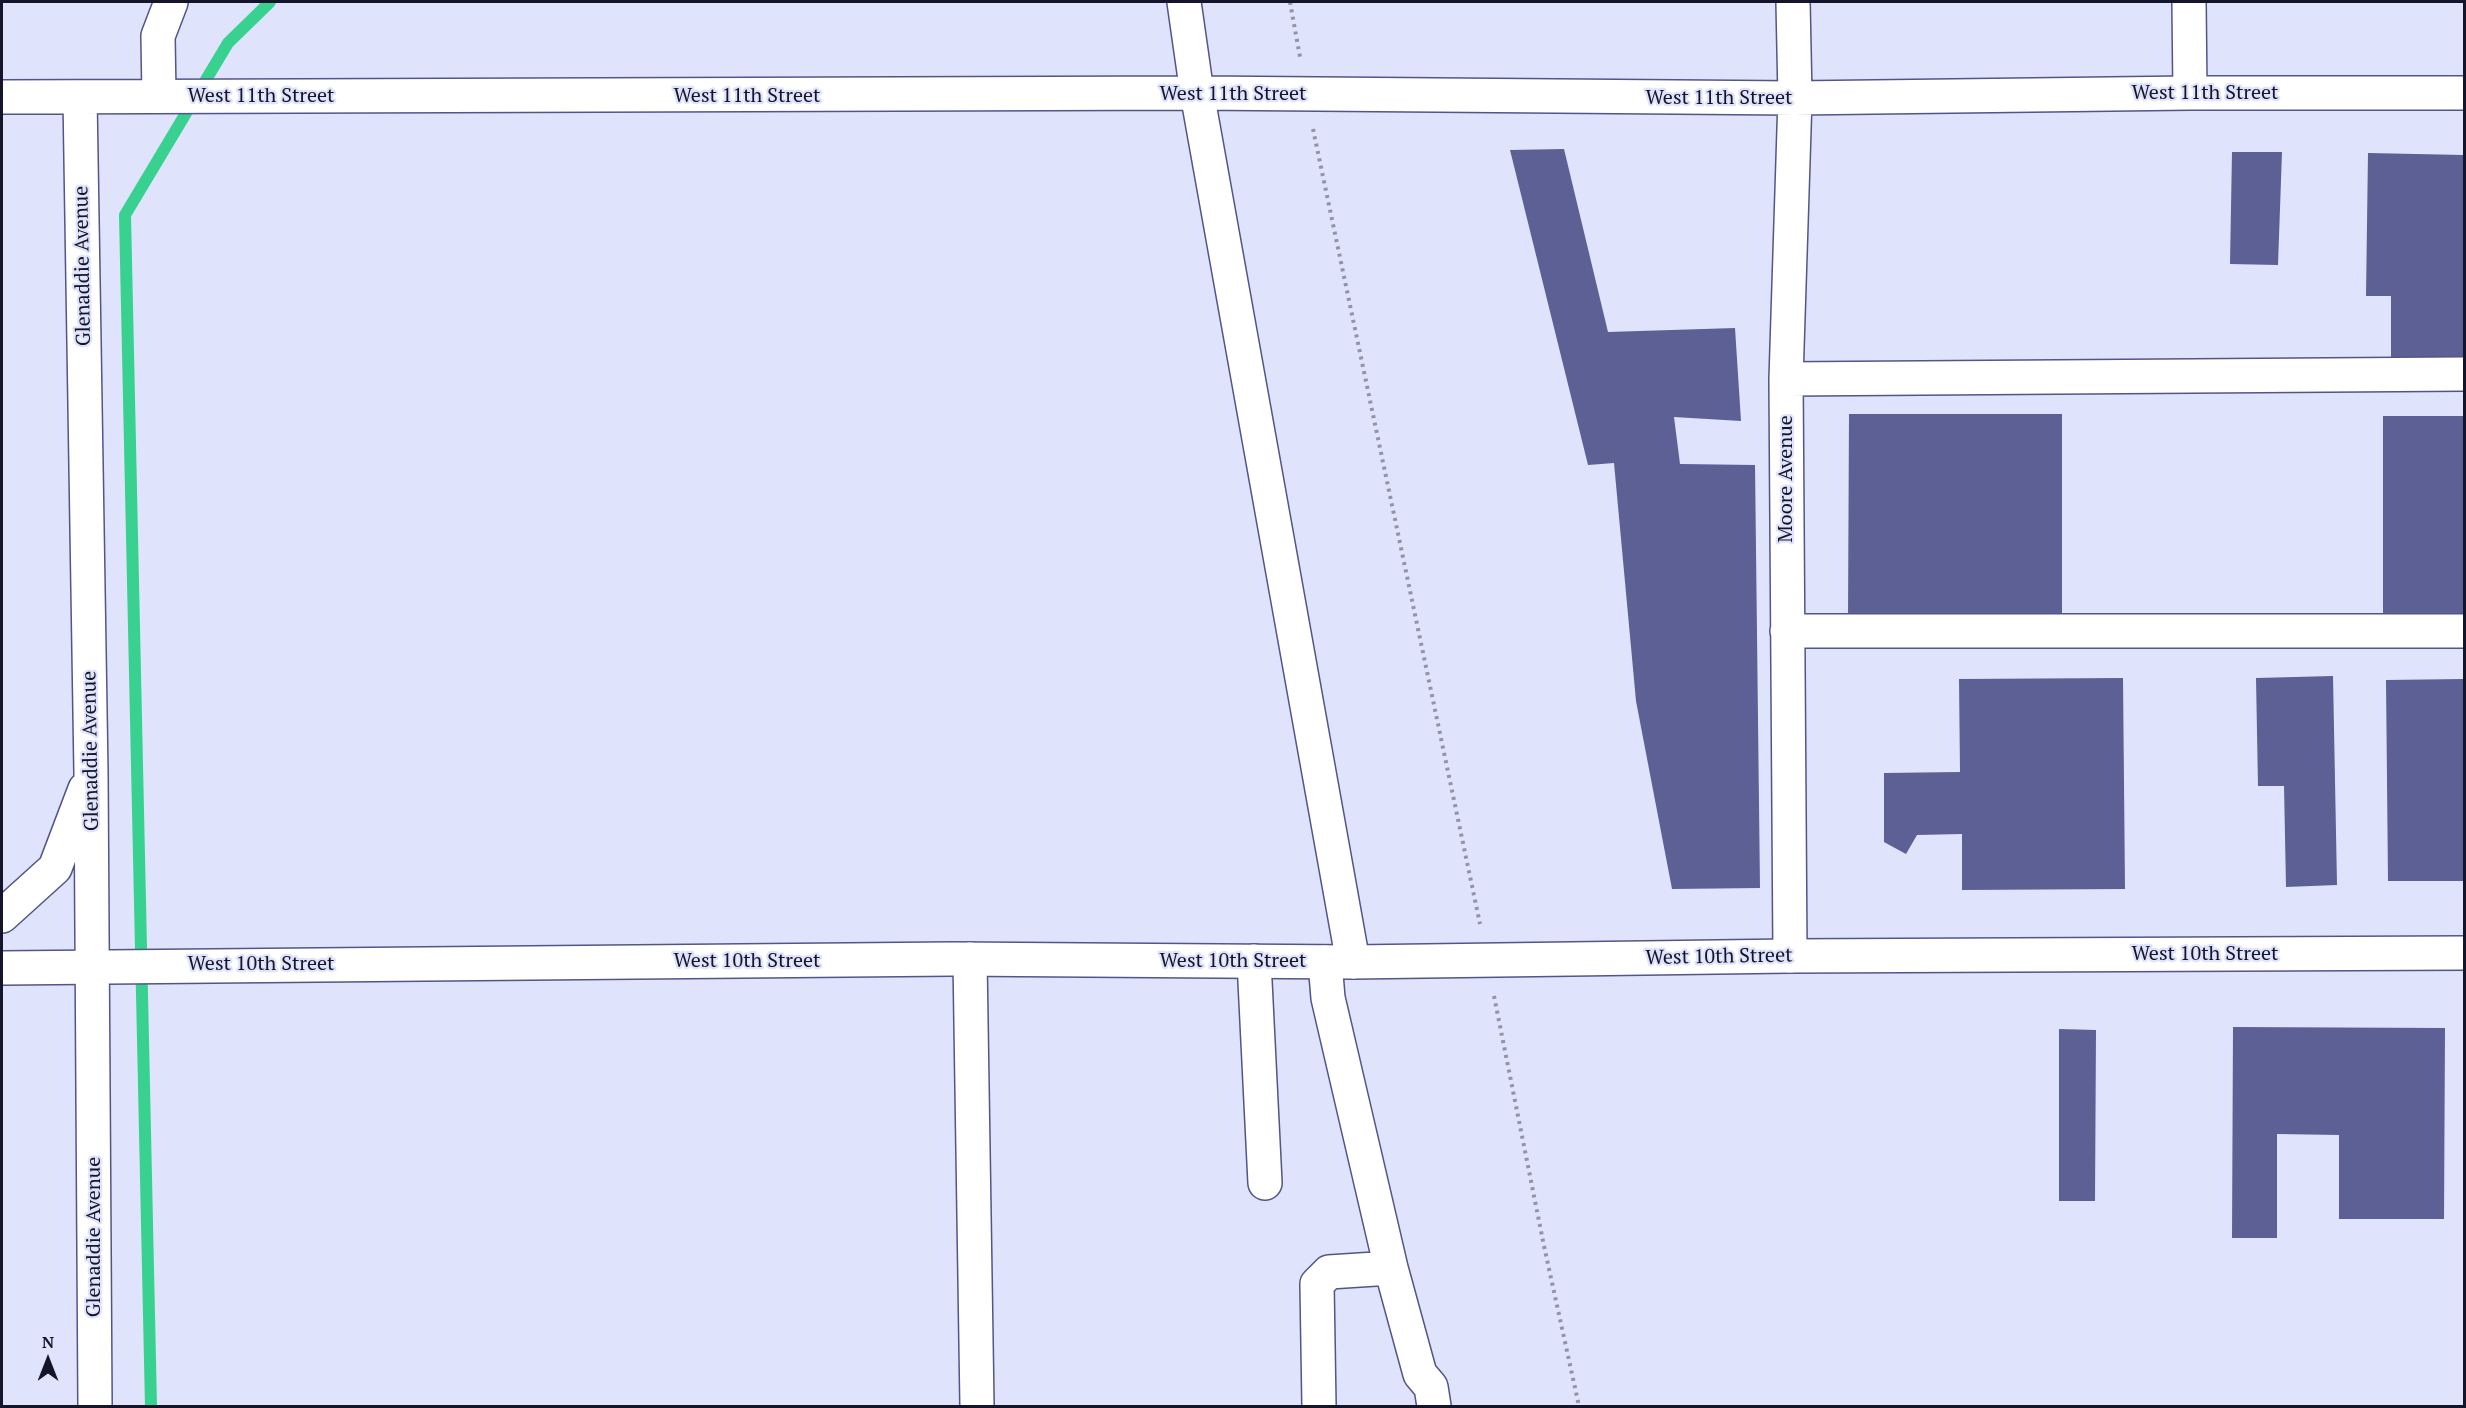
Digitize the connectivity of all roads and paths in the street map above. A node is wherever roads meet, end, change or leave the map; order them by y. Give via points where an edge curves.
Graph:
1 (171, 2) edge
2 (1184, 2) edge
3 (1290, 2) edge
4 (1793, 2) edge
5 (2189, 2) edge
6 (1197, 93) junction
7 (2190, 93) junction
8 (2464, 93) edge
9 (1306, 94) junction
10 (159, 96) junction
11 (2, 97) edge
12 (81, 97) junction
13 (1795, 98) junction
14 (2464, 374) edge
15 (1786, 379) junction
16 (1787, 631) junction
17 (2464, 631) edge
18 (91, 773) junction
19 (2, 916) edge
20 (2464, 953) edge
21 (1790, 956) junction
22 (970, 959) junction
23 (1487, 959) junction
24 (1254, 961) junction
25 (1339, 962) junction
26 (108, 966) junction
27 (2, 968) edge
28 (1265, 1183) dead end
29 (1391, 1268) junction
30 (95, 1407) edge
31 (977, 1407) edge
32 (1319, 1407) edge
33 (1434, 1407) edge
34 (1579, 1407) edge

1 - 10 street via 158,36
2 - 6 street
3 - 9 path
4 - 13 street, Moore Avenue
5 - 7 street
6 - 9 street, West 11th Street
6 - 10 street, West 11th Street
6 - 25 street
7 - 8 street, West 11th Street
7 - 13 street, West 11th Street
9 - 13 street, West 11th Street
9 - 23 path
10 - 12 street, West 11th Street
11 - 12 street, West 11th Street
12 - 18 street, Glenaddie Avenue
13 - 15 street, Moore Avenue
14 - 15 street
15 - 16 street, Moore Avenue
16 - 17 street
16 - 21 street, Moore Avenue
18 - 19 street via 55,868
18 - 26 street, Glenaddie Avenue
20 - 21 street, West 10th Street
21 - 23 street, West 10th Street
22 - 24 street, West 10th Street
22 - 26 street, West 10th Street
22 - 31 street
23 - 25 street, West 10th Street
23 - 34 path
24 - 25 street, West 10th Street
24 - 28 street
25 - 29 street via 1328,998
26 - 27 street, West 10th Street
26 - 30 street, Glenaddie Avenue
29 - 32 street via 1329,1272 1317,1284
29 - 33 street via 1420,1374 1431,1387

